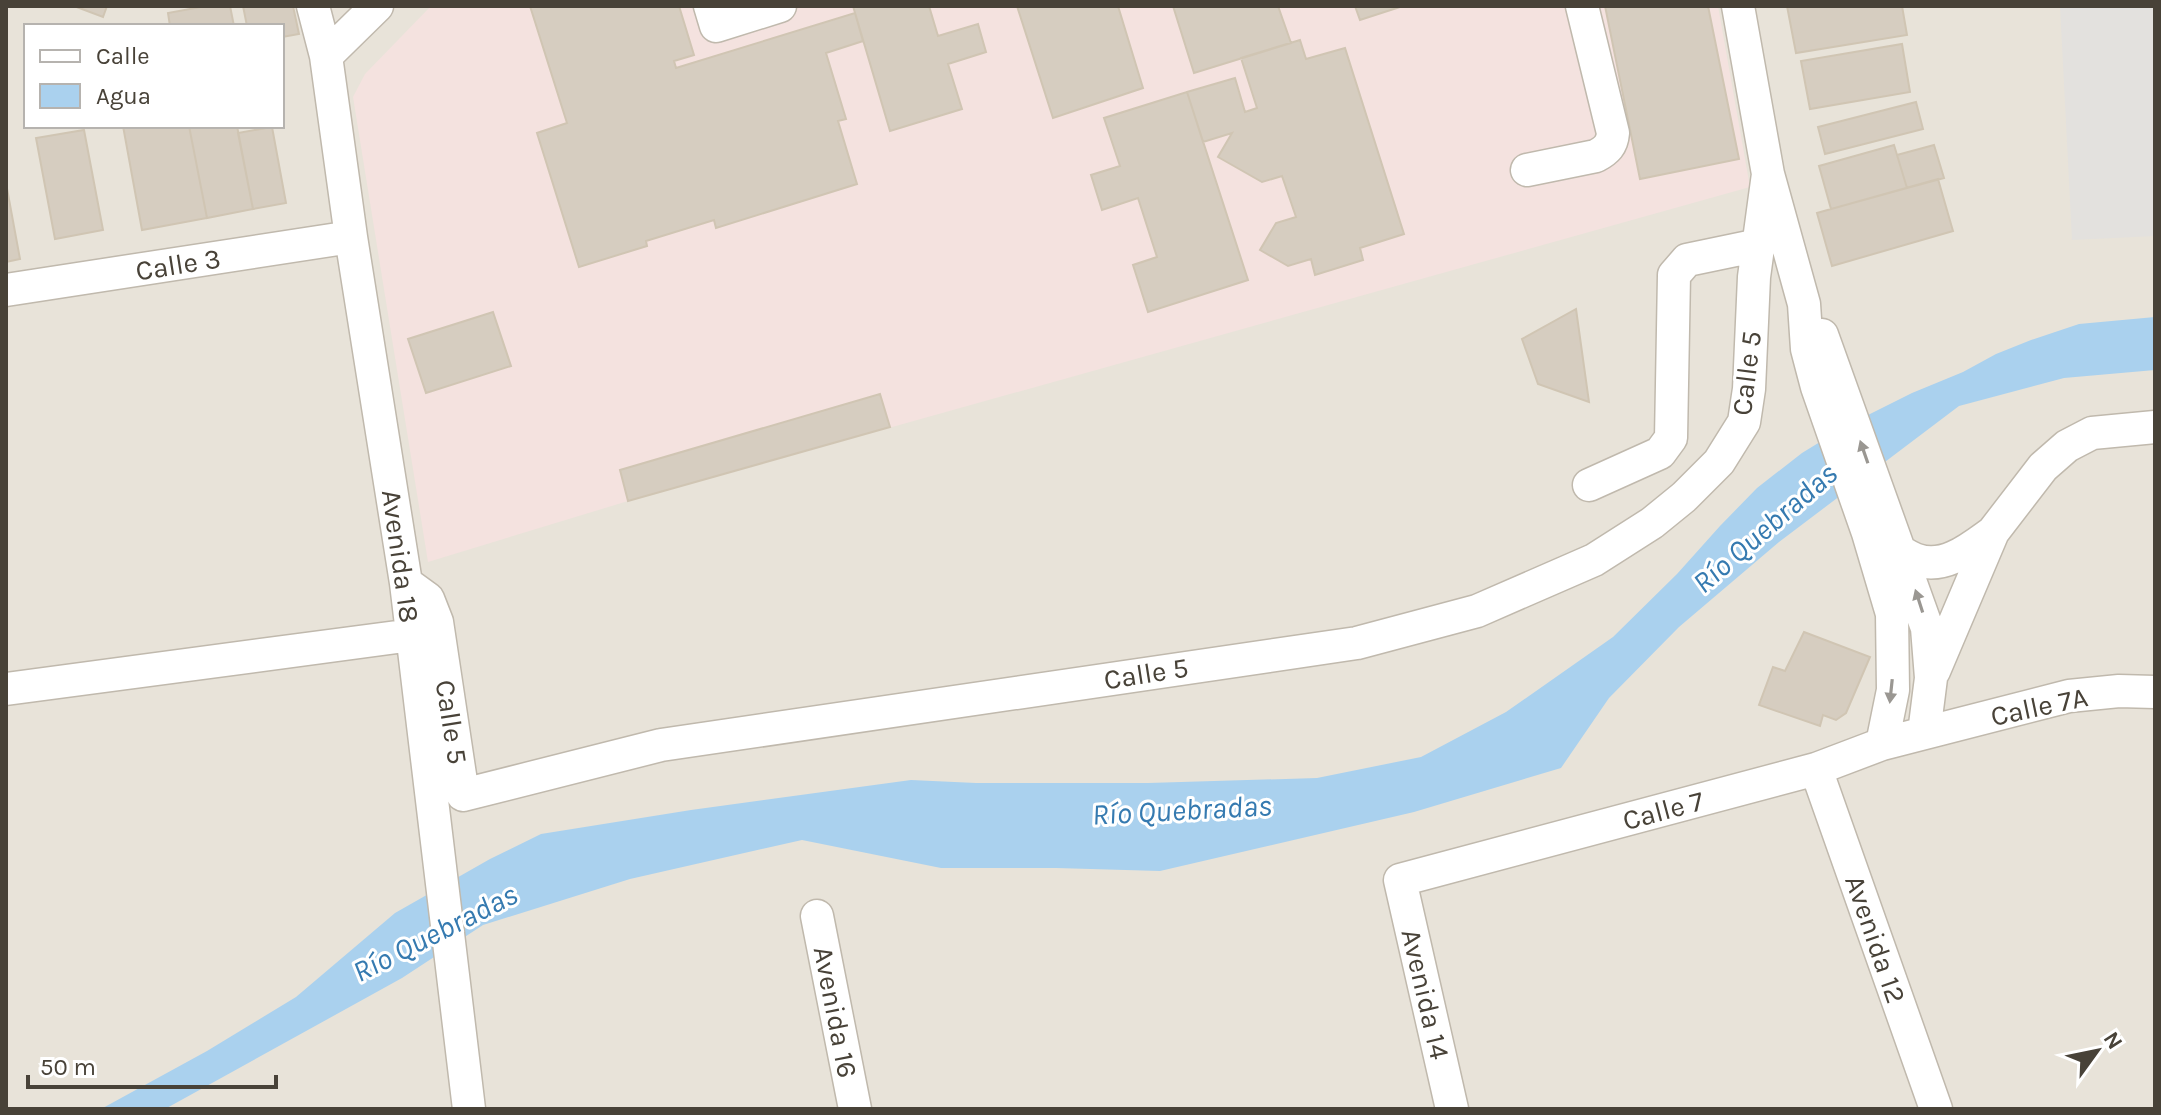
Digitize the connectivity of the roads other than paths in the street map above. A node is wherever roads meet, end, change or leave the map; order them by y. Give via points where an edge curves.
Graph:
1 (313, 6) edge
2 (377, 6) edge
3 (710, 6) edge
4 (780, 6) edge
5 (1582, 6) edge
6 (1738, 6) edge
7 (326, 56) junction
8 (1527, 170) dead end
9 (1768, 174) junction
10 (351, 237) junction
11 (1759, 245) junction
12 (6, 290) edge
13 (2155, 427) edge
14 (1589, 485) dead end
15 (1993, 532) junction
16 (1885, 536) junction
17 (406, 583) junction
18 (412, 635) junction
19 (1931, 678) junction
20 (6, 689) edge
21 (2155, 692) edge
22 (1924, 733) junction
23 (1882, 744) junction
24 (1816, 769) junction
25 (1400, 880) joint
26 (817, 916) dead end
27 (469, 1109) edge
28 (855, 1109) edge
29 (1452, 1109) edge
30 (1936, 1109) edge

1 - 7 street, Avenida 18
2 - 7 street
3 - 4 street via 716,26
5 - 8 street via 1612,142 1596,156
6 - 9 street
7 - 10 street, Avenida 18
9 - 11 street, Calle 5
9 - 16 street via 1804,304 1825,340 1828,384
10 - 12 street, Calle 3
10 - 17 street, Avenida 18
11 - 14 street via 1687,260 1674,275 1671,438 1660,453
11 - 17 street, Calle 5 via 1744,422 1719,462 1684,497 1594,560 1477,611 1357,643 661,745 463,795 437,622 428,599
13 - 15 street via 2092,433 2067,446 2043,467
15 - 16 street via 1948,559 1919,561
15 - 19 street
19 -> 16 street via 1927,628 1914,585
16 -> 23 street via 1893,690
17 - 18 street, Avenida 18
18 - 20 street
18 - 27 street, Avenida 18
19 - 22 street
21 - 22 street, Calle 7A via 2069,696
22 - 23 street, Calle 7
23 - 24 street, Calle 7
24 - 25 street, Calle 7
24 - 30 street, Avenida 12
25 - 29 street, Avenida 14
26 - 28 street, Avenida 16

